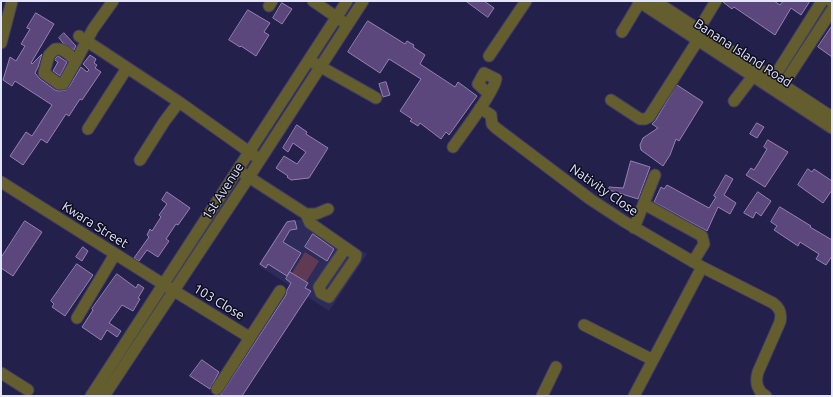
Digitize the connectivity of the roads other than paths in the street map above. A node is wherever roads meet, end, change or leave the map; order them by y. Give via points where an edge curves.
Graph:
1 (12, 1) edge
2 (112, 1) edge
3 (313, 1) edge
4 (347, 1) edge
5 (363, 1) edge
6 (526, 1) edge
7 (716, 1) edge
8 (822, 1) edge
9 (639, 2) edge
10 (657, 2) edge
11 (832, 10) edge
12 (336, 17) junction
13 (347, 24) junction
14 (622, 32) dead end
15 (698, 35) junction
16 (83, 38) junction
17 (1, 43) edge
18 (489, 56) dead end
19 (310, 60) junction
20 (76, 61) dead end
21 (321, 66) junction
22 (127, 68) junction
23 (753, 76) junction
24 (773, 79) junction
25 (783, 85) junction
26 (489, 94) dead end
27 (376, 98) dead end
28 (611, 100) dead end
29 (734, 101) dead end
30 (179, 102) junction
31 (480, 108) junction
32 (832, 117) edge
33 (832, 128) edge
34 (88, 129) dead end
35 (453, 147) dead end
36 (250, 152) junction
37 (260, 159) junction
38 (140, 160) dead end
39 (238, 170) junction
40 (655, 175) dead end
41 (249, 177) junction
42 (1, 182) edge
43 (644, 204) junction
44 (328, 209) dead end
45 (306, 214) junction
46 (634, 228) junction
47 (345, 249) dead end
48 (115, 254) junction
49 (697, 265) junction
50 (163, 284) junction
51 (280, 290) dead end
52 (174, 291) junction
53 (77, 318) dead end
54 (584, 325) dead end
55 (249, 337) junction
56 (653, 360) junction
57 (556, 367) dead end
58 (1, 373) edge
59 (217, 389) dead end
60 (28, 390) dead end
61 (91, 396) edge
62 (104, 396) edge
63 (542, 396) edge
64 (634, 396) edge
65 (766, 396) edge

1 - 17 street
2 - 16 street
3 - 12 street
4 - 12 street, 1st Avenue
5 - 13 street, 1st Avenue
6 - 18 street
7 - 15 street
8 - 24 street
9 - 14 street
9 - 15 street, Banana Island Road
10 - 15 street, Banana Island Road
11 - 25 street
12 - 13 street
12 - 19 street, 1st Avenue
13 - 21 street, 1st Avenue
15 - 23 street, Banana Island Road
15 - 24 street, Banana Island Road
15 - 28 street via 649,117 640,119
16 - 20 street
16 - 22 street
19 - 21 street
19 - 36 street, 1st Avenue
21 - 27 street
21 - 37 street, 1st Avenue
22 - 30 street
22 - 34 street
23 - 29 street
23 - 33 street, Banana Island Road
24 - 25 street, Banana Island Road
25 - 32 street, Banana Island Road
26 - 31 street
30 - 36 street
30 - 38 street
31 - 35 street
31 - 46 street, Nativity Close via 491,115 492,124 496,128 590,199
36 - 37 street
36 - 39 street, 1st Avenue
37 - 41 street, 1st Avenue
39 - 41 street
39 - 50 street, 1st Avenue
40 - 43 street
41 - 45 street
41 - 52 street, 1st Avenue
42 - 48 street, Kwara Street
43 - 46 street
43 - 49 street via 702,236 704,244
44 - 45 street via 316,214
45 - 47 street via 310,223
46 - 49 street, Nativity Close
48 - 50 street, Kwara Street
48 - 53 street
49 - 56 street
49 - 65 street, Nativity Close via 779,307 780,322 756,380 758,388
50 - 52 street, Kwara Street
50 - 61 street, 1st Avenue
51 - 55 street
52 - 55 street, 103 Close
52 - 62 street, 1st Avenue
54 - 56 street
55 - 59 street
56 - 64 street
57 - 63 street
58 - 60 street

